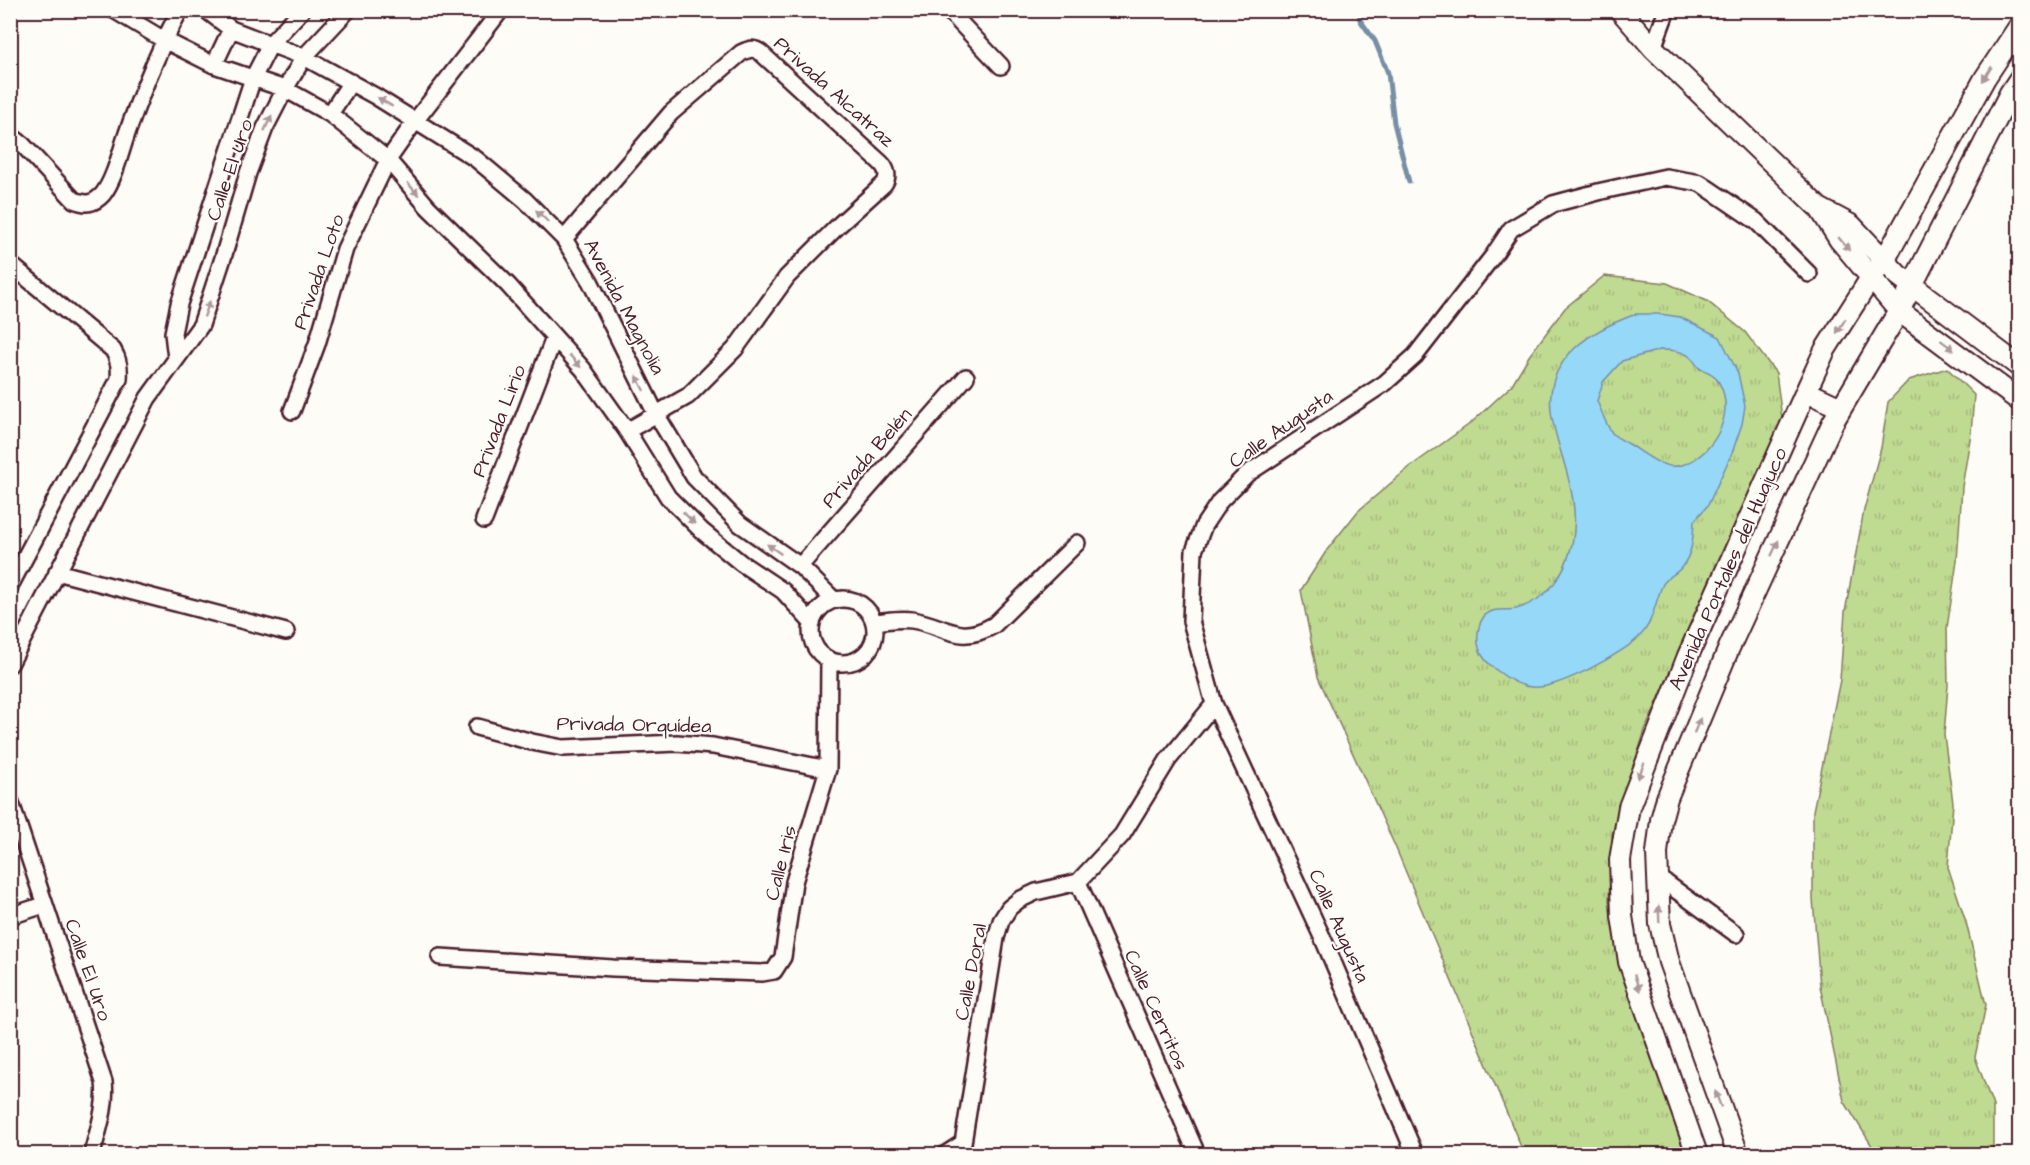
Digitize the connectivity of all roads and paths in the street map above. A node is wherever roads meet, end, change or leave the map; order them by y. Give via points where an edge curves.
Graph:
1 (114, 10) edge
2 (180, 10) edge
3 (206, 10) edge
4 (302, 10) edge
5 (348, 10) edge
6 (501, 10) edge
7 (948, 10) edge
8 (1620, 10) edge
9 (1667, 10) edge
10 (2019, 25) edge
11 (231, 29) junction
12 (164, 40) junction
13 (272, 43) junction
14 (1653, 48) junction
15 (304, 57) junction
16 (214, 65) junction
17 (1001, 66) dead end
18 (253, 78) junction
19 (2019, 78) edge
20 (351, 82) junction
21 (285, 89) junction
22 (330, 114) junction
23 (416, 120) junction
24 (10, 135) edge
25 (388, 160) junction
26 (564, 239) junction
27 (10, 264) edge
28 (1878, 269) junction
29 (1809, 274) dead end
30 (1911, 285) junction
31 (1899, 311) junction
32 (554, 338) junction
33 (176, 358) junction
34 (2019, 367) edge
35 (966, 377) dead end
36 (1807, 392) junction
37 (2019, 401) edge
38 (1841, 408) junction
39 (292, 411) dead end
40 (656, 414) junction
41 (627, 431) junction
42 (483, 520) dead end
43 (1077, 543) dead end
44 (800, 566) junction
45 (57, 572) junction
46 (10, 586) edge
47 (834, 600) junction
48 (874, 622) junction
49 (812, 623) junction
50 (286, 632) dead end
51 (829, 660) junction
52 (10, 664) edge
53 (1214, 704) junction
54 (477, 727) dead end
55 (828, 769) junction
56 (10, 800) edge
57 (1658, 877) junction
58 (1078, 882) junction
59 (44, 905) junction
60 (10, 916) edge
61 (1736, 934) dead end
62 (440, 957) dead end
63 (963, 1143) junction
64 (92, 1155) edge
65 (946, 1155) edge
66 (974, 1155) edge
67 (1197, 1155) edge
68 (1415, 1155) edge
69 (1697, 1155) edge
70 (1738, 1155) edge

1 - 12 street
2 - 12 street
3 - 11 street, Avenida Magnolia
4 - 13 street, Calle El Uro
5 - 15 street, Calle El Uro
6 - 23 street, Privada Loto
7 - 17 street
8 - 14 street
9 - 14 street
10 -> 28 street, Avenida Portales del Huajuco
11 - 13 street, Avenida Magnolia
11 - 16 street
12 - 16 street
12 - 24 street via 109,185 92,203 74,200
13 - 15 street, Avenida Magnolia
13 - 18 street, Calle El Uro
14 - 28 street via 1820,209 1851,225
15 - 20 street, Avenida Magnolia
15 - 21 street, Calle El Uro
16 - 18 street
18 - 21 street
18 - 33 street, Calle El Uro via 179,304 173,333
19 - 30 street, Avenida Portales del Huajuco
20 - 22 street
23 -> 20 street, Avenida Magnolia
21 - 22 street
33 -> 21 street, Calle El Uro via 201,325 248,173
22 - 25 street
23 - 25 street, Privada Loto
26 -> 23 street, Avenida Magnolia via 476,159
25 -> 32 street
25 - 39 street, Privada Loto via 345,249
40 -> 26 street, Avenida Magnolia via 590,282
26 - 40 street, Privada Alcatraz via 672,113 741,53 751,49 761,53 885,167 885,184 788,277 735,349 688,396
27 - 46 street via 113,350 120,370 119,379
28 - 30 street
28 - 31 street
28 -> 36 street, Avenida Portales del Huajuco via 1825,350
29 - 53 street, Calle Augusta via 1756,221 1731,204 1700,183 1666,177 1553,204 1511,229 1415,356 1385,383 1247,474 1220,501 1204,525 1194,551 1191,621
30 - 31 street, Avenida Portales del Huajuco
30 - 34 street
31 -> 37 street
31 - 38 street, Avenida Portales del Huajuco
32 -> 41 street via 583,369
32 - 42 street, Privada Lirio
33 - 45 street, Calle El Uro via 148,398
35 - 44 street, Privada Belén
36 - 38 street
36 -> 69 street, Avenida Portales del Huajuco via 1688,656 1642,769 1629,807 1620,860 1629,962
57 -> 38 street, Avenida Portales del Huajuco via 1657,853 1667,798 1729,648
40 - 41 street, Privada Alcatraz
44 -> 40 street, Avenida Magnolia via 740,524 713,498 694,477
41 -> 49 street via 668,497 741,563 783,591
43 - 48 street via 983,632 959,635 912,620
44 - 47 street, Avenida Magnolia
45 - 50 street
45 - 52 street, Calle El Uro
47 - 48 street via 854,601 870,613
47 - 49 street via 824,605
48 - 51 street via 874,642 861,658 840,663
49 - 51 street via 814,645
51 - 55 street, Calle Iris
53 - 58 street via 1168,760 1122,835
53 - 68 street, Calle Augusta via 1324,940
54 - 55 street, Privada Orquídea via 563,748 677,743 713,746
55 - 62 street, Calle Iris via 794,882 783,957 770,973
56 - 59 street, Calle El Uro
57 - 61 street
70 -> 57 street, Avenida Portales del Huajuco via 1669,962 1660,924
58 - 63 street, Calle Doral via 1019,900 1001,921
58 - 67 street, Calle Cerritos
59 - 60 street
59 - 64 street, Calle El Uro via 104,1082 106,1095
63 - 65 street
63 - 66 street

